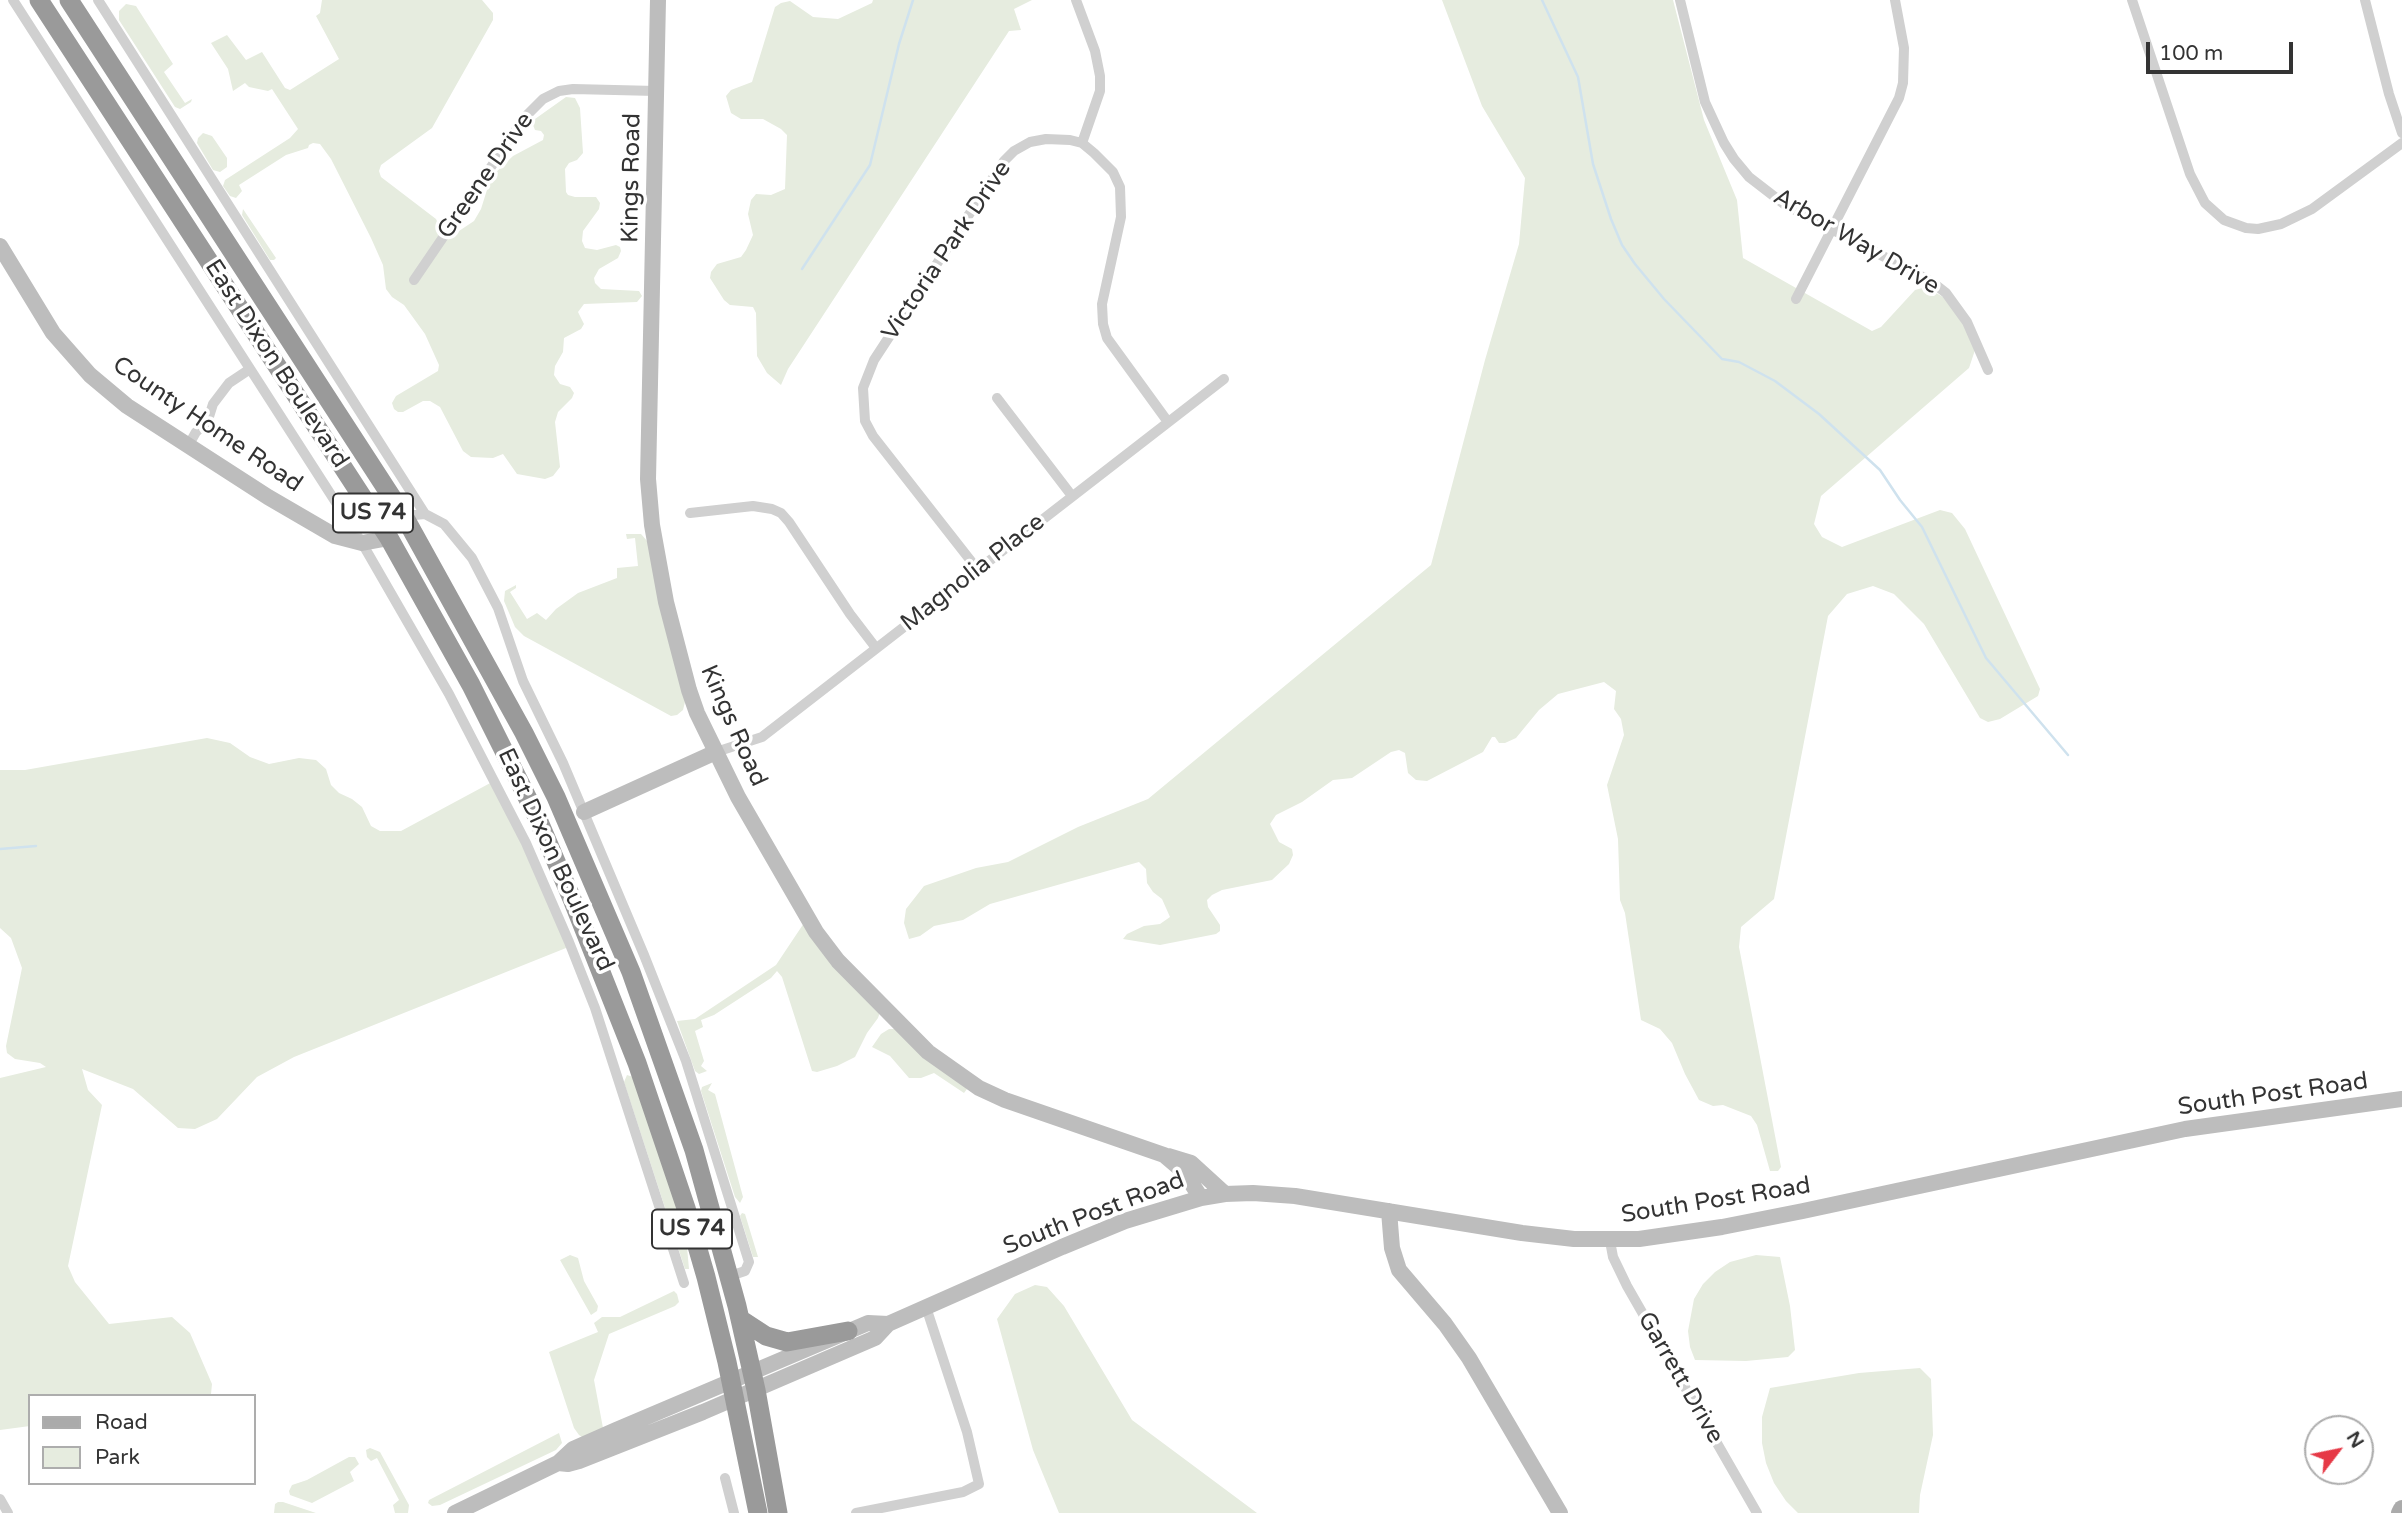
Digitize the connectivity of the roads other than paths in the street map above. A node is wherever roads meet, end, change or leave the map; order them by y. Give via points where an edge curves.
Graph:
1 (13, 0) edge
2 (39, 0) edge
3 (69, 0) edge
4 (98, 0) edge
5 (658, 0) edge
6 (1076, 0) edge
7 (1680, 0) edge
8 (1895, 0) edge
9 (2132, 0) edge
10 (2365, 0) edge
11 (656, 90) junction
12 (2402, 133) edge
13 (2402, 143) edge
14 (1082, 144) junction
15 (1831, 229) junction
16 (0, 246) edge
17 (414, 280) dead end
18 (1796, 299) dead end
19 (250, 369) junction
20 (280, 370) junction
21 (1988, 370) dead end
22 (1224, 379) dead end
23 (997, 398) dead end
24 (1168, 422) junction
25 (188, 446) junction
26 (1072, 496) junction
27 (690, 513) dead end
28 (425, 514) junction
29 (404, 516) junction
30 (389, 538) junction
31 (362, 543) junction
32 (978, 570) junction
33 (476, 646) junction
34 (877, 648) junction
35 (716, 752) junction
36 (584, 812) junction
37 (637, 1063) junction
38 (616, 1071) junction
39 (696, 1091) junction
40 (676, 1098) junction
41 (2402, 1099) edge
42 (1164, 1155) junction
43 (1226, 1194) junction
44 (1201, 1198) junction
45 (1389, 1211) junction
46 (1609, 1241) junction
47 (730, 1276) junction
48 (684, 1283) dead end
49 (926, 1307) junction
50 (740, 1319) junction
51 (888, 1324) junction
52 (848, 1331) junction
53 (755, 1381) junction
54 (732, 1390) junction
55 (725, 1478) dead end
56 (0, 1499) edge
57 (8, 1513) edge
58 (455, 1513) edge
59 (734, 1513) edge
60 (758, 1513) edge
61 (778, 1513) edge
62 (856, 1513) edge
63 (1560, 1513) edge
64 (1757, 1513) edge

1 - 19 street, East Dixon Boulevard
2 - 20 highway, East Dixon Boulevard / US 74
3 - 29 highway, East Dixon Boulevard / US 74
4 - 28 street, East Dixon Boulevard
5 - 11 street, Kings Road
6 - 14 street via 1101,76
7 - 15 street, Arbor Way Drive via 1705,102 1724,143 1766,192
8 - 15 street via 1904,48 1899,98
9 - 13 street via 2190,174 2205,203 2224,220 2258,229 2281,224 2312,209
10 - 12 street
11 - 17 street, Greene Drive via 573,89 543,99 525,117
11 - 35 street, Kings Road via 649,356 652,525 680,659 697,713
14 - 24 street via 1113,172 1121,201 1102,304 1107,338
14 - 32 street, Victoria Park Drive via 1046,139 1030,142 1004,161 874,360 863,388 865,421 873,436
15 - 18 street
15 - 21 street, Arbor Way Drive via 1946,293 1967,322
16 - 25 street, County Home Road via 75,361 128,406
19 - 25 street via 229,383
19 - 31 street, East Dixon Boulevard
20 - 29 highway via 294,378 382,511 390,517
20 - 30 highway, East Dixon Boulevard / US 74
22 - 24 street, Magnolia Place
23 - 26 street
24 - 26 street, Magnolia Place
25 - 31 street, County Home Road via 309,523
26 - 32 street, Magnolia Place
27 - 34 street via 753,506 781,513
28 - 29 street
28 - 36 street, East Dixon Boulevard via 454,534 491,591 523,681
29 - 33 highway, East Dixon Boulevard / US 74
30 - 31 street, County Home Road
30 - 33 highway via 405,545 461,633
30 - 37 highway, East Dixon Boulevard / US 74 via 471,685 537,817
31 - 38 street, East Dixon Boulevard via 449,694 526,843 569,942
32 - 34 street, Magnolia Place
33 - 40 highway, East Dixon Boulevard / US 74 via 584,860
34 - 35 street, Magnolia Place via 762,737
35 - 36 street
35 - 42 street, Kings Road via 816,932 838,961 928,1052 979,1088 1005,1100
36 - 39 street, East Dixon Boulevard
37 - 38 street
37 - 54 highway, East Dixon Boulevard / US 74 via 686,1208
38 - 48 street, East Dixon Boulevard
39 - 40 street
39 - 47 street, East Dixon Boulevard via 750,1264
40 - 47 highway, East Dixon Boulevard / US 74
41 - 46 street, South Post Road via 2185,1129 1722,1227
42 - 43 street via 1191,1163
42 - 44 street, Kings Road via 1184,1172
43 - 44 street, South Post Road
43 - 45 street, South Post Road via 1295,1196
44 - 49 street, South Post Road via 1107,1229
45 - 46 street, South Post Road via 1522,1233
45 - 63 street via 1399,1270 1469,1358
46 - 64 street, Garrett Drive via 1627,1286
47 - 50 highway, East Dixon Boulevard / US 74
49 - 51 street, South Post Road
49 - 62 street via 979,1484 963,1492
50 - 52 highway via 766,1336 787,1342
50 - 53 highway, East Dixon Boulevard / US 74
51 - 52 street, South Post Road via 868,1323
51 - 53 street, South Post Road via 875,1338
52 - 53 street, South Post Road
53 - 54 street, South Post Road
53 - 61 highway, East Dixon Boulevard / US 74
54 - 58 street, South Post Road via 579,1461 558,1463
54 - 60 highway, East Dixon Boulevard / US 74
55 - 59 street
56 - 57 street

